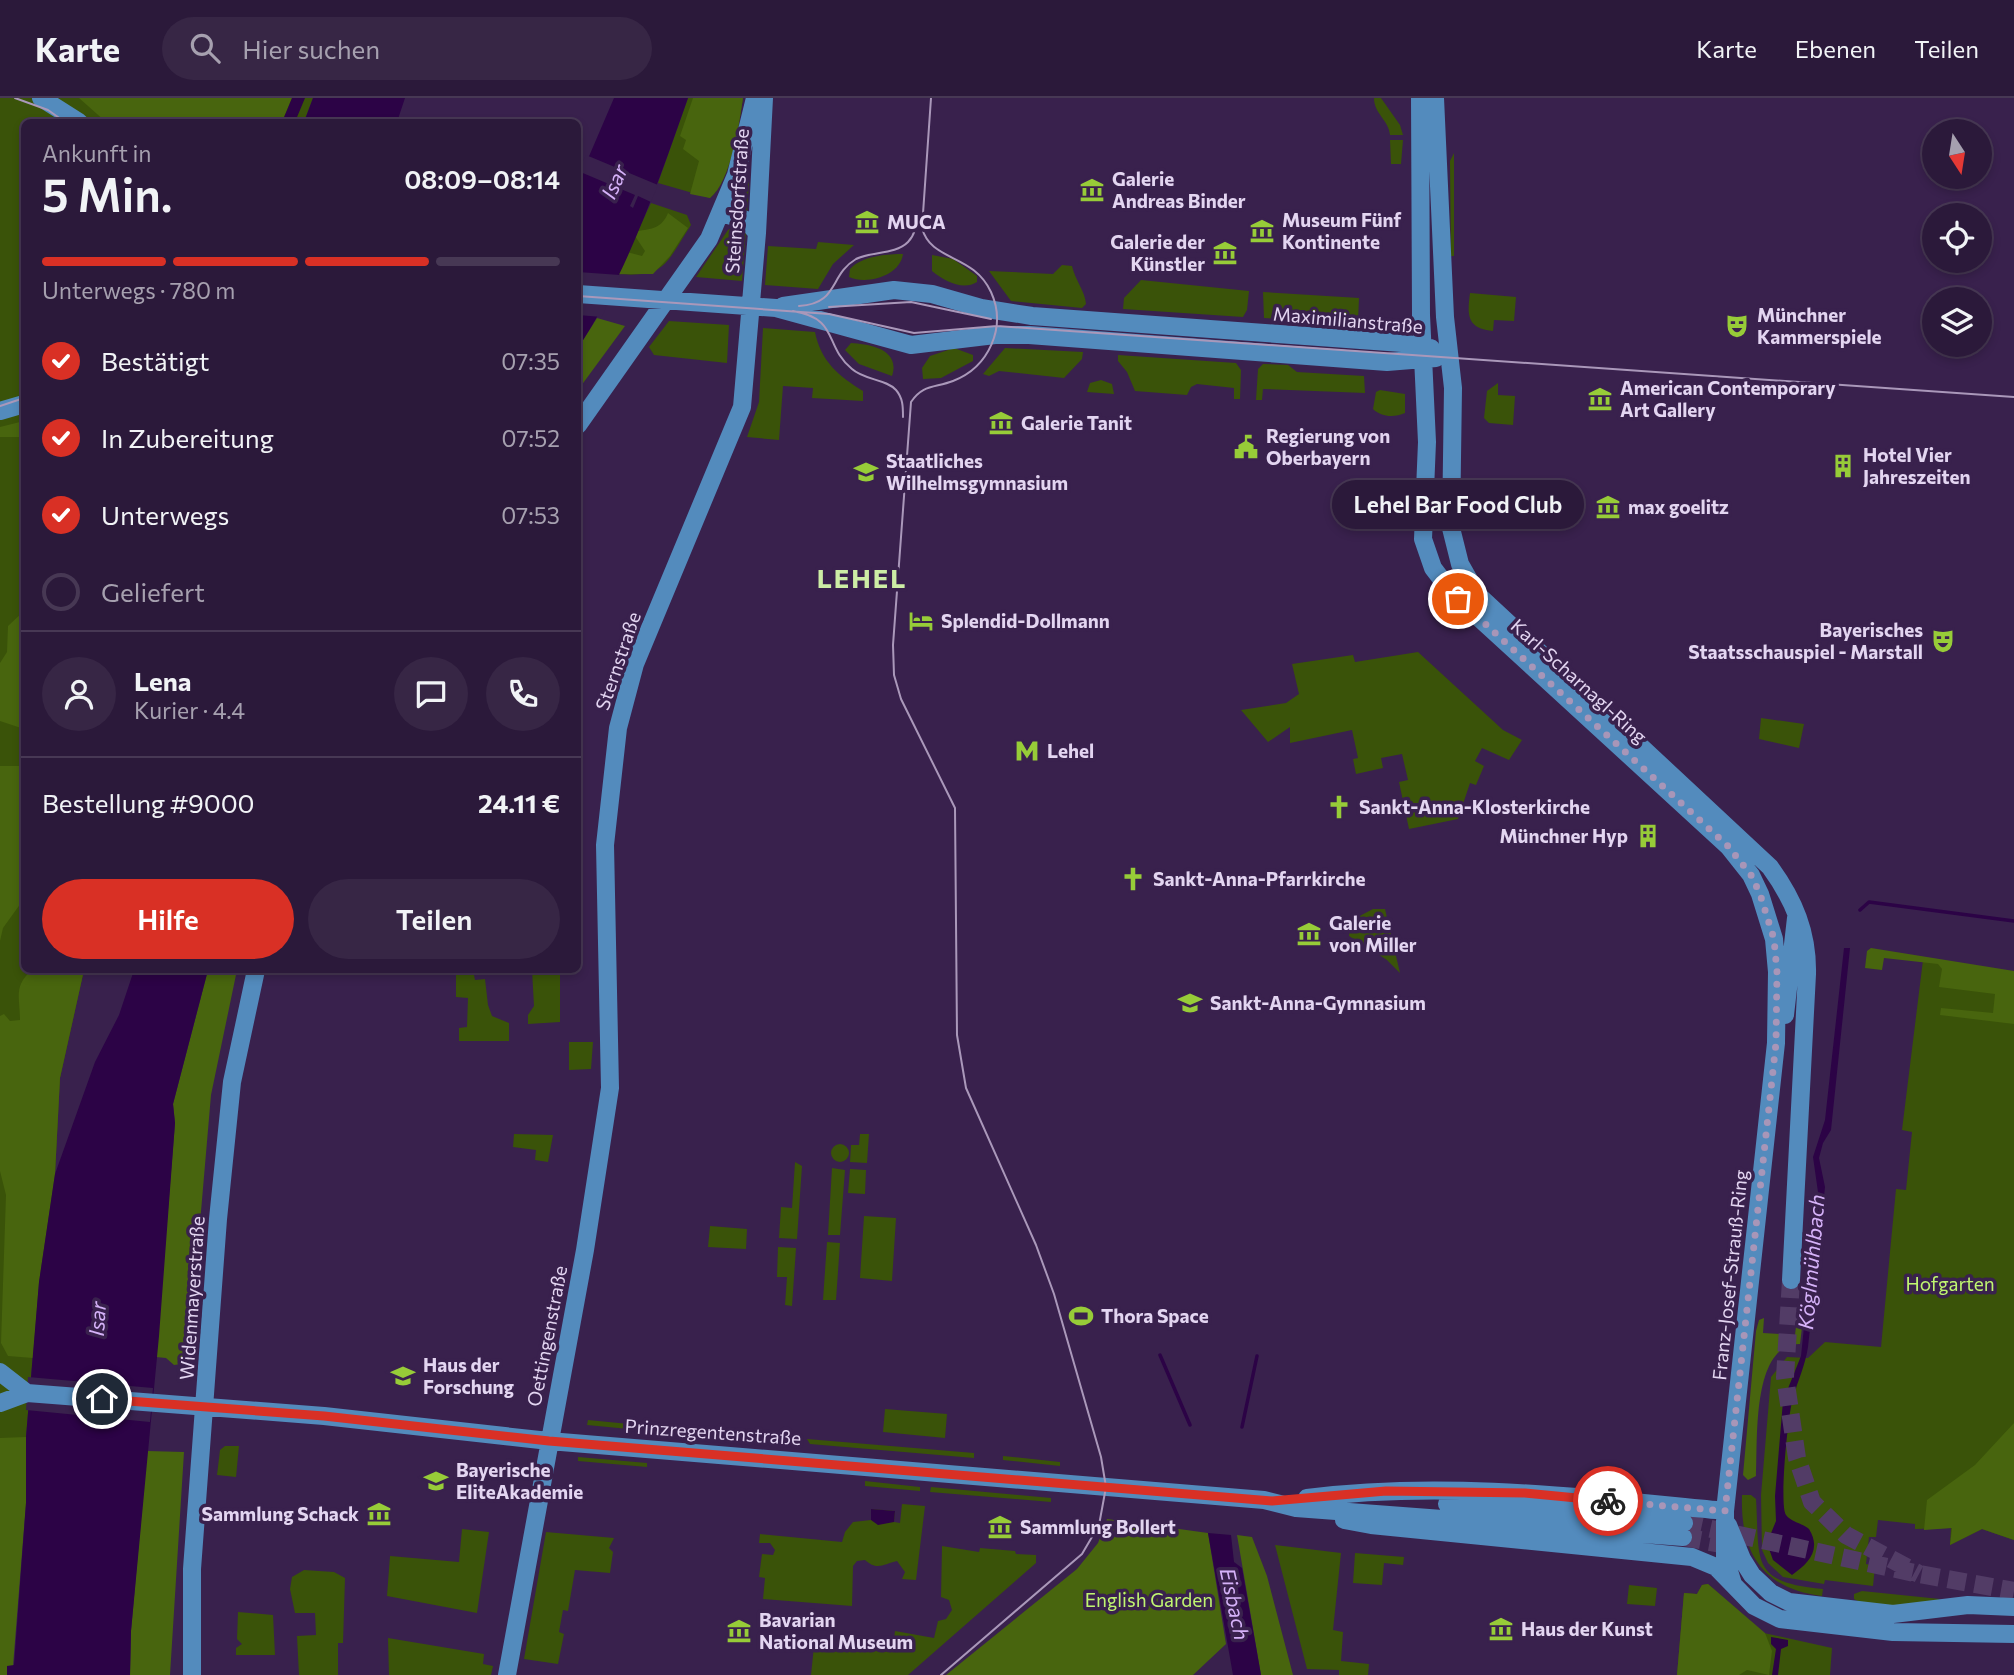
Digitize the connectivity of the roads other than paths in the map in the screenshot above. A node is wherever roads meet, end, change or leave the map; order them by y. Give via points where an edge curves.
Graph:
1 (41, 98) edge
2 (755, 98) edge
3 (764, 98) edge
4 (1420, 98) edge
5 (1435, 98) edge
6 (74, 119) edge
7 (721, 213) junction
8 (1421, 223) junction
9 (1442, 230) junction
10 (757, 233) junction
11 (581, 294) edge
12 (664, 301) junction
13 (751, 306) junction
14 (776, 308) junction
15 (1424, 353) junction
16 (1449, 355) junction
17 (21, 405) edge
18 (0, 411) edge
19 (581, 421) edge
20 (1454, 546) junction
21 (1428, 558) junction
22 (1797, 914) junction
23 (1774, 939) joint
24 (255, 973) edge
25 (1776, 1043) junction
26 (610, 1088) joint
27 (1791, 1280) tunnel mouth
28 (0, 1372) edge
29 (27, 1393) junction
30 (0, 1403) edge
31 (205, 1408) junction
32 (549, 1441) junction
33 (1302, 1503) junction
34 (1725, 1511) junction
35 (1684, 1530) tunnel mouth
36 (1727, 1536) junction
37 (1692, 1557) junction
38 (1733, 1584) junction
39 (2014, 1607) edge
40 (2014, 1618) edge
41 (1892, 1632) junction
42 (2014, 1634) edge
43 (192, 1675) edge
44 (507, 1675) edge

1 - 6 main road
2 - 7 main road, Steinsdorfstraße via 736,175
3 - 10 main road, Steinsdorfstraße
4 - 8 main road, Karl-Scharnagl-Ring
5 - 9 main road, Karl-Scharnagl-Ring
7 - 10 main road via 746,220
7 - 12 main road, Steinsdorfstraße via 709,239
8 - 9 main road via 1430,220
8 - 15 main road, Karl-Scharnagl-Ring
9 - 16 main road, Karl-Scharnagl-Ring
10 - 13 main road, Steinsdorfstraße
11 - 12 main road, Maximilianstraße
12 - 13 main road, Maximilianstraße
12 - 19 main road
13 - 14 main road, Maximilianstraße
13 - 26 main road, Sternstraße via 737,422 635,664 618,728 605,845
14 - 15 main road, Maximilianstraße via 894,289 1032,316
14 - 15 main road, Maximilianstraße via 911,345 1029,335 1387,362
15 - 16 main road, Maximilianstraße
15 - 21 main road, Karl-Scharnagl-Ring via 1427,442 1422,520
16 - 20 main road, Karl-Scharnagl-Ring
17 - 18 main road
20 - 21 main road via 1442,558
20 - 22 main road, Karl-Scharnagl-Ring via 1477,594 1751,848 1780,881
21 - 23 main road, Karl-Scharnagl-Ring via 1458,599 1728,846 1751,875
22 - 25 main road, Franz-Josef-Strauß-Ring via 1784,1020
22 - 27 main road via 1808,955
23 - 25 main road, Franz-Josef-Strauß-Ring
24 - 31 main road, Widenmayerstraße via 232,1082
25 - 34 main road, Franz-Josef-Strauß-Ring
26 - 32 main road, Oettingenstraße
28 - 29 main road
29 - 30 main road
29 - 31 main road, Prinzregentenstraße
31 - 32 main road, Prinzregentenstraße
31 - 43 main road, Widenmayerstraße via 192,1569
32 - 33 main road, Prinzregentenstraße
32 - 44 main road, Oettingenstraße
33 - 34 main road via 1386,1491 1525,1493
33 - 35 main road, Prinzregentenstraße via 1454,1504
33 - 37 main road via 1371,1525
34 - 36 main road, Franz-Josef-Strauß-Ring
36 - 37 main road
36 - 38 main road, Franz-Josef-Strauß-Ring via 1726,1569
36 - 39 main road via 1752,1575 1789,1602 1893,1614 1968,1605
37 - 38 main road via 1716,1567
38 - 41 main road via 1754,1606 1772,1616
40 - 41 main road via 1967,1617
41 - 42 main road

